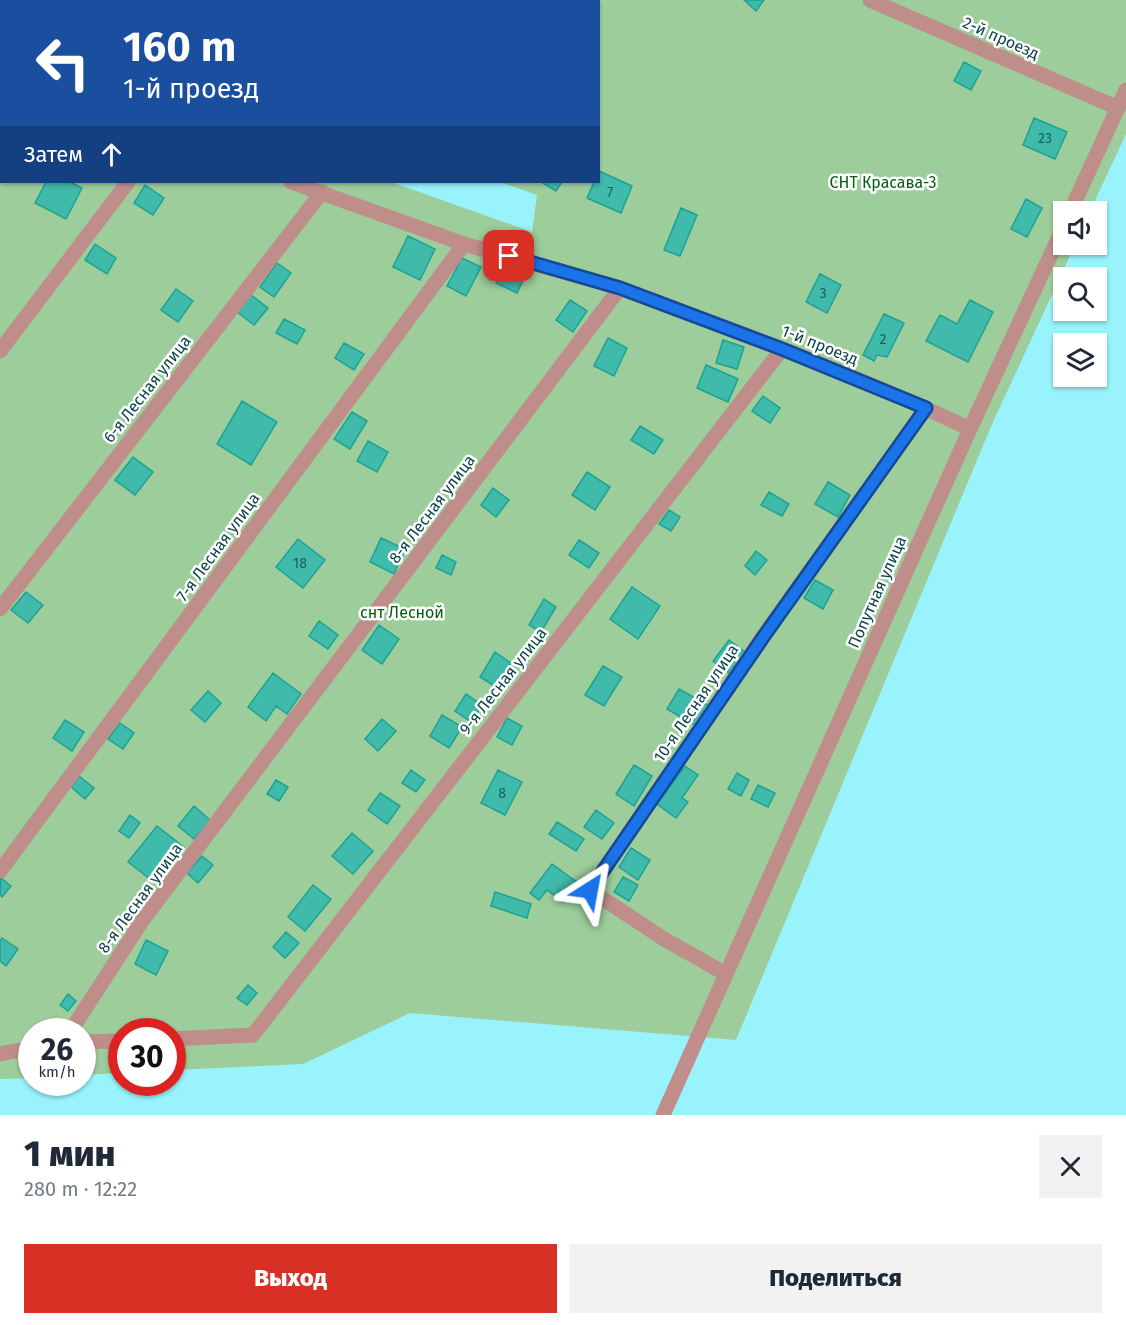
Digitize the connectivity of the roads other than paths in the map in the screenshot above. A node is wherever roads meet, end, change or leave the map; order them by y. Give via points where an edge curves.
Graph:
1 (870, 0) edge
2 (1126, 90) edge
3 (1118, 108) junction
4 (127, 183) edge
5 (294, 183) edge
6 (322, 192) junction
7 (1075, 201) edge
8 (464, 244) junction
9 (1053, 250) edge
10 (620, 288) junction
11 (782, 349) junction
12 (0, 351) edge
13 (926, 408) junction
14 (970, 429) junction
15 (0, 609) edge
16 (0, 871) edge
17 (726, 974) junction
18 (79, 1018) edge
19 (186, 1038) edge
20 (18, 1051) edge
21 (0, 1054) edge
22 (663, 1115) edge

1 - 3 street, 2-й проезд
2 - 3 street
3 - 7 street
4 - 12 street
5 - 6 street
6 - 8 street
6 - 15 street, 6-я Лесная улица
8 - 10 street
8 - 16 street, 7-я Лесная улица
9 - 14 street, Попутная улица
10 - 11 street, 1-й проезд
10 - 18 street, 8-я Лесная улица via 142,921
11 - 13 street, 1-й проезд
11 - 19 street, 9-я Лесная улица via 253,1035
13 - 14 street, 1-й проезд
13 - 17 street, 10-я Лесная улица via 590,890
14 - 17 street, Попутная улица
17 - 22 street, Попутная улица
20 - 21 street

